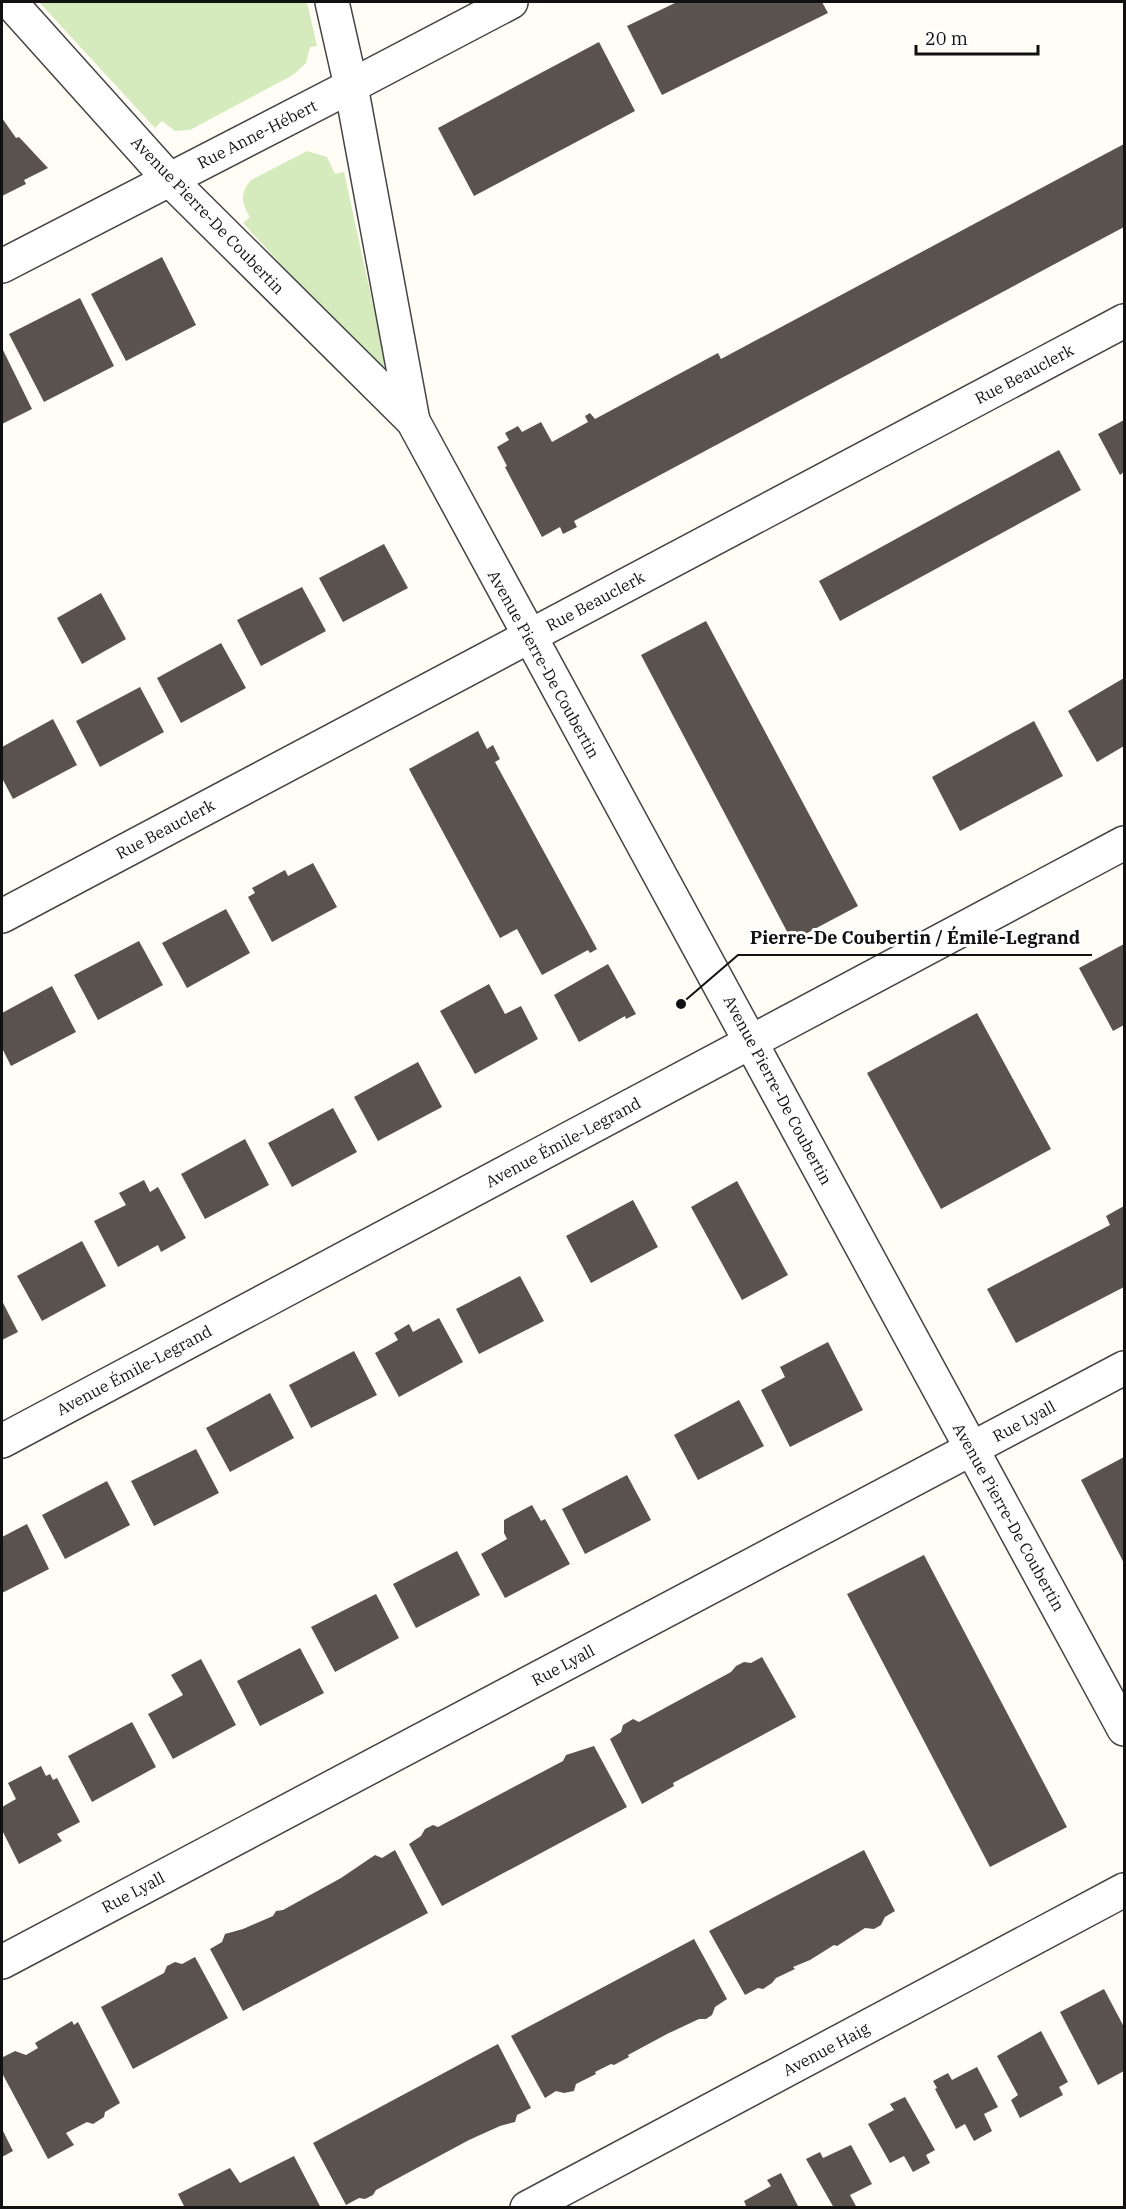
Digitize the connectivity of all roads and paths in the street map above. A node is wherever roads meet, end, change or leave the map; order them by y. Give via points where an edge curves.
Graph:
1 (10, 2) edge
2 (332, 2) edge
3 (512, 2) edge
4 (351, 86) junction
5 (169, 179) junction
6 (2, 266) edge
7 (1125, 321) edge
8 (413, 421) junction
9 (528, 636) junction
10 (1125, 843) edge
11 (2, 916) edge
12 (752, 1041) junction
13 (1125, 1368) edge
14 (2, 1441) edge
15 (971, 1449) junction
16 (1125, 1729) edge
17 (1125, 1890) edge
18 (2, 1962) edge
19 (527, 2208) edge

1 - 5 street, Avenue Pierre-De Coubertin
2 - 4 street, Avenue Pierre-De Coubertin
3 - 4 street, Rue Anne-Hébert
4 - 5 street, Rue Anne-Hébert
4 - 8 street, Avenue Pierre-De Coubertin
5 - 6 street, Rue Anne-Hébert
5 - 8 street, Avenue Pierre-De Coubertin
7 - 9 street, Rue Beauclerk
8 - 9 street, Avenue Pierre-De Coubertin
9 - 11 street, Rue Beauclerk
9 - 12 street, Avenue Pierre-De Coubertin
10 - 12 street, Avenue Émile-Legrand
12 - 14 street, Avenue Émile-Legrand
12 - 15 street, Avenue Pierre-De Coubertin
13 - 15 street, Rue Lyall
15 - 16 street, Avenue Pierre-De Coubertin
15 - 18 street, Rue Lyall
17 - 19 street, Avenue Haig

